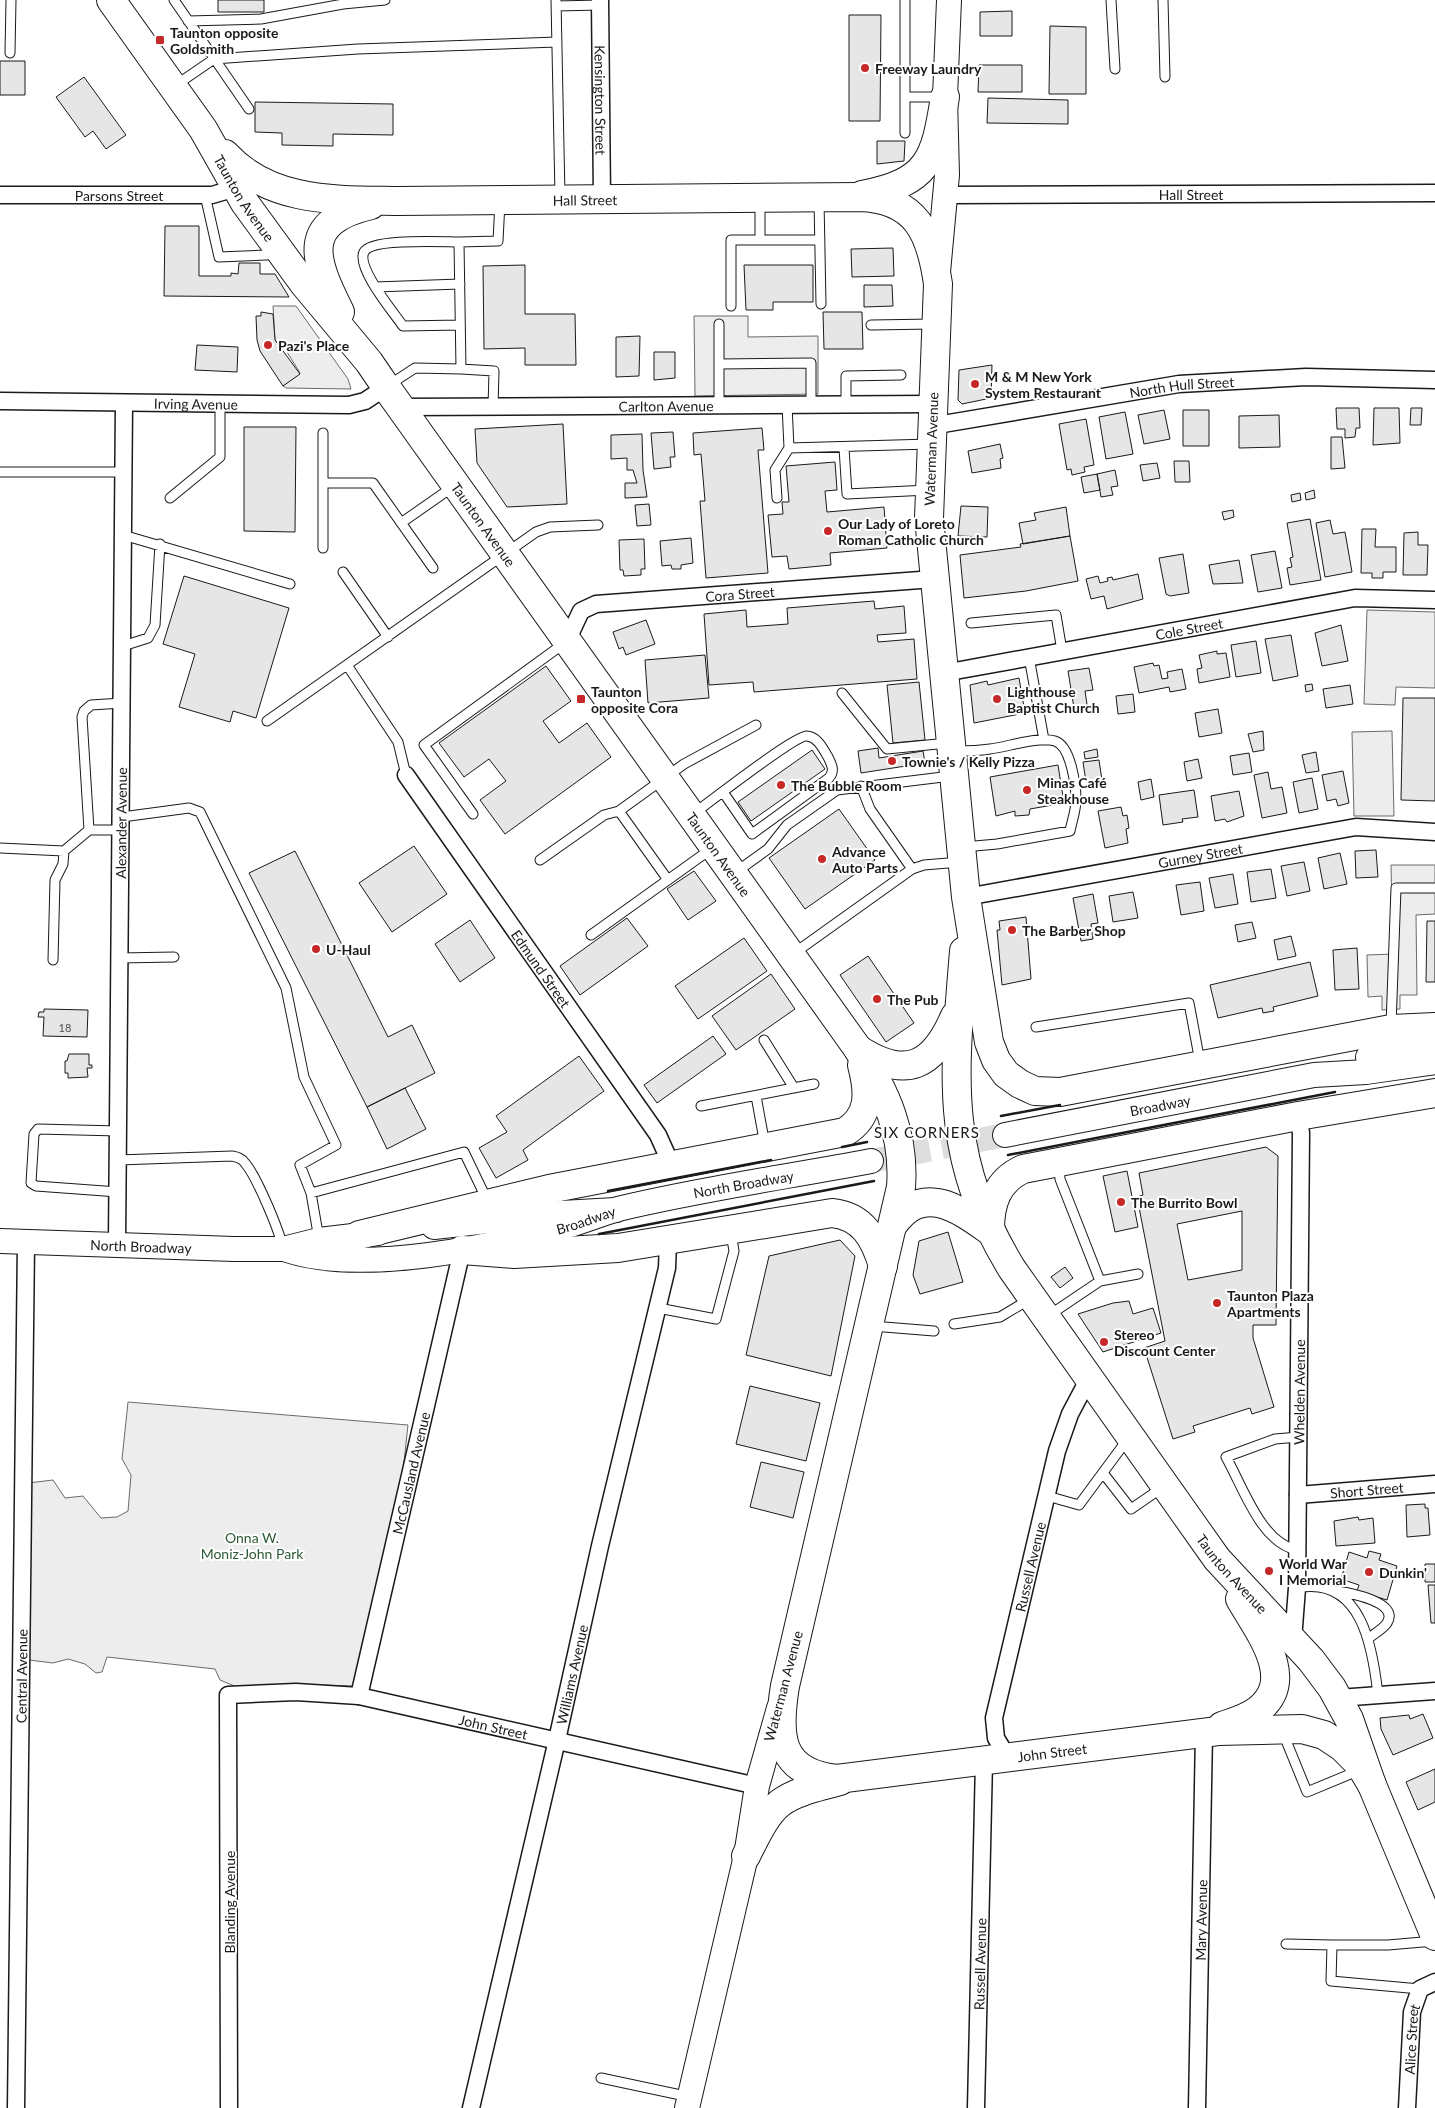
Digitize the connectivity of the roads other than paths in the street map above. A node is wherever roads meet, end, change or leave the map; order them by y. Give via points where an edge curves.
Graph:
1 (11, 0) edge
2 (111, 0) edge
3 (174, 0) edge
4 (385, 0) edge
5 (905, 0) edge
6 (949, 0) edge
7 (1111, 0) edge
8 (1163, 0) edge
9 (556, 3) edge
10 (600, 3) edge
11 (188, 21) junction
12 (557, 42) junction
13 (10, 53) dead end
14 (214, 59) junction
15 (1114, 69) dead end
16 (1165, 77) dead end
17 (173, 87) junction
18 (905, 97) junction
19 (945, 97) junction
20 (249, 109) dead end
21 (203, 129) junction
22 (905, 133) dead end
23 (236, 188) junction
24 (1435, 193) edge
25 (0, 195) edge
26 (205, 195) junction
27 (946, 195) junction
28 (819, 197) junction
29 (853, 197) junction
30 (760, 198) junction
31 (560, 199) junction
32 (602, 199) junction
33 (397, 200) junction
34 (501, 200) junction
35 (760, 240) junction
36 (820, 240) junction
37 (459, 242) junction
38 (280, 252) junction
39 (460, 284) junction
40 (938, 284) junction
41 (375, 287) junction
42 (821, 304) dead end
43 (731, 306) dead end
44 (719, 324) dead end
45 (936, 324) junction
46 (460, 325) junction
47 (870, 325) dead end
48 (369, 362) junction
49 (719, 364) junction
50 (461, 369) junction
51 (901, 375) dead end
52 (1435, 380) edge
53 (394, 397) junction
54 (0, 401) edge
55 (124, 402) junction
56 (220, 403) junction
57 (846, 404) junction
58 (719, 405) junction
59 (787, 405) junction
60 (811, 405) junction
61 (493, 407) junction
62 (931, 425) junction
63 (323, 433) dead end
64 (788, 448) junction
65 (844, 448) junction
66 (0, 472) edge
67 (124, 472) junction
68 (323, 483) junction
69 (456, 485) junction
70 (928, 490) junction
71 (170, 498) dead end
72 (777, 498) dead end
73 (401, 523) junction
74 (598, 524) dead end
75 (123, 535) junction
76 (160, 544) junction
77 (324, 548) dead end
78 (505, 554) junction
79 (433, 568) dead end
80 (343, 572) dead end
81 (934, 579) junction
82 (290, 584) dead end
83 (1435, 600) edge
84 (971, 623) dead end
85 (388, 637) junction
86 (567, 641) junction
87 (123, 646) junction
88 (1062, 651) junction
89 (1029, 657) junction
90 (346, 665) junction
91 (944, 673) junction
92 (842, 694) dead end
93 (122, 703) junction
94 (267, 721) dead end
95 (756, 725) dead end
96 (1044, 740) junction
97 (952, 757) junction
98 (406, 775) joint
99 (665, 778) junction
100 (862, 786) junction
101 (723, 792) junction
102 (619, 811) junction
103 (473, 814) dead end
104 (691, 815) junction
105 (122, 823) junction
106 (89, 830) junction
107 (1435, 832) edge
108 (0, 848) edge
109 (714, 848) junction
110 (64, 851) junction
111 (962, 855) junction
112 (540, 860) dead end
113 (912, 869) junction
114 (733, 874) junction
115 (668, 880) junction
116 (1435, 888) edge
117 (966, 898) junction
118 (592, 935) dead end
119 (791, 955) junction
120 (174, 957) dead end
121 (120, 958) junction
122 (53, 960) dead end
123 (960, 998) junction
124 (1036, 1027) dead end
125 (1435, 1027) edge
126 (1391, 1029) junction
127 (764, 1040) dead end
128 (1435, 1043) edge
129 (858, 1049) junction
130 (1435, 1062) edge
131 (1200, 1065) junction
132 (1314, 1075) junction
133 (814, 1084) dead end
134 (794, 1088) junction
135 (1435, 1093) edge
136 (756, 1096) junction
137 (701, 1106) dead end
138 (1298, 1116) junction
139 (118, 1132) junction
140 (1005, 1135) tunnel mouth
141 (766, 1147) junction
142 (118, 1160) junction
143 (870, 1160) tunnel mouth
144 (1058, 1162) junction
145 (671, 1164) junction
146 (118, 1192) junction
147 (311, 1193) junction
148 (489, 1204) junction
149 (616, 1210) junction
150 (893, 1225) junction
151 (730, 1230) junction
152 (990, 1232) junction
153 (359, 1235) junction
154 (319, 1240) junction
155 (0, 1241) edge
156 (668, 1241) junction
157 (26, 1242) junction
158 (117, 1244) junction
159 (283, 1249) junction
160 (462, 1250) junction
161 (883, 1266) junction
162 (1138, 1274) dead end
163 (1100, 1281) junction
164 (658, 1308) junction
165 (1039, 1308) junction
166 (954, 1324) dead end
167 (869, 1326) junction
168 (934, 1331) dead end
169 (1089, 1378) junction
170 (1130, 1436) junction
171 (1299, 1437) junction
172 (1103, 1473) junction
173 (1435, 1484) edge
174 (1165, 1486) junction
175 (1298, 1494) junction
176 (1047, 1496) junction
177 (1298, 1550) junction
178 (1217, 1559) junction
179 (1297, 1588) junction
180 (1325, 1588) junction
181 (1369, 1638) junction
182 (1293, 1640) junction
183 (785, 1686) junction
184 (1435, 1691) edge
185 (228, 1695) joint
186 (1378, 1695) junction
187 (359, 1696) junction
188 (1338, 1698) junction
189 (1282, 1731) junction
190 (1204, 1733) junction
191 (557, 1740) junction
192 (996, 1759) junction
193 (857, 1777) junction
194 (1368, 1777) junction
195 (757, 1786) junction
196 (746, 1856) junction
197 (1435, 1936) edge
198 (1435, 1941) edge
199 (1286, 1944) dead end
200 (1332, 1945) junction
201 (1428, 1985) edge
202 (601, 2078) dead end
203 (689, 2103) edge
204 (16, 2108) edge
205 (229, 2108) edge
206 (471, 2108) edge
207 (976, 2108) edge
208 (1197, 2108) edge
209 (1407, 2108) edge

1 - 13 lane
2 - 17 highway, Taunton Avenue
3 - 11 lane
4 - 11 lane via 261,19
5 - 18 lane
6 - 19 main road, Waterman Avenue
7 - 15 lane
8 - 16 lane
9 - 10 lane
9 - 12 lane
10 - 32 street, Kensington Street
11 - 14 lane
12 - 14 lane via 358,49
12 - 31 lane
14 - 17 lane
14 - 20 lane
17 - 21 highway, Taunton Avenue
18 - 19 lane
18 - 22 lane
19 - 27 main road, Waterman Avenue
19 - 29 highway via 937,142 926,166 902,183
21 - 23 highway, Taunton Avenue
21 - 33 highway, Hall Street via 240,169 271,188 323,198
23 - 26 street, Parsons Street
23 - 38 highway, Taunton Avenue
24 - 27 street, Hall Street
25 - 26 street, Parsons Street
26 - 38 lane via 219,256
27 - 40 main road, Waterman Avenue
28 - 29 highway, Hall Street
28 - 30 highway, Hall Street
28 - 36 lane
29 - 40 highway, Hall Street via 889,203 916,219 931,246
30 - 32 highway, Hall Street
30 - 35 lane
31 - 32 highway, Hall Street
31 - 34 highway, Hall Street
33 - 34 highway, Hall Street
33 - 48 highway via 354,209 336,218 324,231 318,250 325,281
34 - 37 lane via 498,241
35 - 36 lane
35 - 43 lane via 731,240
36 - 42 lane
37 - 39 lane
37 - 41 lane via 381,243 368,248 363,259
38 - 48 highway, Taunton Avenue
39 - 41 lane
39 - 46 lane
40 - 45 highway, Waterman Avenue
41 - 46 lane via 403,326
44 - 49 lane
45 - 47 lane
45 - 62 highway, Waterman Avenue
46 - 50 lane
48 - 53 highway, Taunton Avenue
49 - 58 lane
49 - 60 lane via 811,363
50 - 53 lane via 415,368
50 - 61 lane via 494,371
51 - 57 lane via 846,376
52 - 62 street, North Hull Street via 1306,377 1179,384
53 - 56 street, Irving Avenue via 354,405
53 - 61 street, Carlton Avenue
53 - 69 highway, Taunton Avenue
54 - 55 street, Irving Avenue
55 - 56 street, Irving Avenue
55 - 67 street, Alexander Avenue
56 - 71 lane via 220,457
57 - 60 street, Carlton Avenue
57 - 62 street, Carlton Avenue
58 - 59 street, Carlton Avenue
58 - 61 street, Carlton Avenue
59 - 60 street, Carlton Avenue
59 - 64 lane
62 - 65 lane
62 - 70 highway, Waterman Avenue
63 - 68 lane
64 - 65 lane via 835,445
64 - 72 lane via 775,470
65 - 70 lane via 847,494
66 - 67 lane
67 - 75 street, Alexander Avenue
68 - 73 lane via 372,483
68 - 77 lane
69 - 73 lane
69 - 78 highway, Taunton Avenue
70 - 81 highway, Waterman Avenue
73 - 79 lane
74 - 78 lane via 543,529
75 - 76 lane
75 - 87 street, Alexander Avenue
76 - 82 lane
76 - 87 lane via 155,625 148,638
78 - 85 lane
78 - 86 highway, Taunton Avenue
80 - 85 lane
81 - 86 street, Cora Street via 596,604 581,611
81 - 91 highway, Waterman Avenue
83 - 88 street, Cole Street via 1355,598
84 - 88 lane via 1056,615
85 - 90 lane
86 - 99 highway, Taunton Avenue
86 - 103 lane via 424,745
87 - 93 street, Alexander Avenue
88 - 89 street, Cole Street
89 - 91 street, Cole Street
89 - 96 lane
90 - 94 lane
90 - 98 lane via 398,742
91 - 97 highway, Waterman Avenue
92 - 97 lane via 887,749
93 - 105 street, Alexander Avenue
93 - 106 lane via 91,704 82,717
95 - 99 lane via 684,764
96 - 97 lane
96 - 111 lane via 1062,746 1070,763 1076,801 1070,830 997,844
97 - 100 lane
97 - 111 highway, Waterman Avenue
98 - 145 street, Edmund Street via 658,1136
99 - 102 lane
99 - 104 highway, Taunton Avenue
100 - 113 lane via 870,809
100 - 114 lane via 842,788 828,795 787,824 768,849
101 - 101 lane via 802,737 813,737 832,765 832,775 752,834
101 - 104 lane
102 - 112 lane via 604,814
102 - 115 lane
104 - 109 highway, Taunton Avenue
105 - 106 lane
105 - 121 street, Alexander Avenue
105 - 147 lane via 189,808 200,812 286,988 304,1077 336,1144 300,1165
106 - 110 lane
107 - 117 street, Gurney Street via 1356,828
108 - 110 lane
109 - 114 highway, Taunton Avenue
109 - 115 lane
110 - 122 lane via 64,864 55,880
111 - 113 lane
111 - 117 highway, Waterman Avenue
113 - 119 lane
114 - 119 highway, Taunton Avenue
115 - 118 lane
116 - 126 lane via 1396,888
117 - 123 highway, Taunton Avenue
117 - 131 highway via 989,1042 1000,1067 1013,1080 1035,1091 1060,1092
119 - 129 highway, Taunton Avenue
120 - 121 lane
121 - 139 street, Alexander Avenue
123 - 129 highway via 948,1030 938,1046 923,1060 907,1066 892,1066
123 - 152 highway, Taunton Avenue via 955,1069 958,1123 971,1183
124 - 131 lane via 1189,1003
125 - 126 highway
126 - 131 highway
127 - 134 lane
128 - 132 main road, Broadway via 1362,1059
129 - 141 highway via 867,1097 858,1122 836,1135
129 - 150 highway, Taunton Avenue via 882,1090 898,1135 902,1176
130 - 132 main road, Broadway via 1366,1072
132 - 140 main road, Broadway
133 - 134 lane
134 - 136 lane
135 - 138 highway
136 - 137 lane
136 - 141 lane
138 - 144 highway
138 - 171 street, Whelden Avenue via 1301,1133
139 - 142 street, Alexander Avenue
139 - 146 lane via 38,1129 34,1134 31,1183
141 - 145 highway
142 - 146 street, Alexander Avenue
142 - 159 lane via 232,1156 241,1159 249,1168 275,1223
143 - 149 main road, North Broadway
144 - 152 highway via 1023,1170 1003,1183 993,1202
144 - 163 lane via 1060,1179
145 - 148 highway
146 - 158 street, Alexander Avenue
147 - 148 lane via 464,1152
147 - 154 lane
148 - 153 highway
149 - 153 main road, Broadway
149 - 160 main road, Broadway
150 - 152 highway via 914,1206 939,1202 955,1208
150 - 161 highway, Waterman Avenue
151 - 156 highway
151 - 161 highway via 822,1214 841,1214 867,1230
151 - 164 lane via 734,1251 716,1319
152 - 165 highway, Taunton Avenue
153 - 154 main road, Broadway
154 - 159 main road, Broadway
155 - 157 main road, North Broadway
156 - 160 highway via 532,1254
156 - 164 street, Williams Avenue via 667,1268
157 - 158 main road, North Broadway
157 - 204 street, Central Avenue
158 - 159 main road, North Broadway
159 - 160 main road, Broadway via 308,1256 347,1259 420,1256
160 - 187 street, McCausland Avenue
161 - 167 highway, Waterman Avenue
162 - 163 lane
163 - 165 lane
164 - 191 street, Williams Avenue
165 - 166 lane
165 - 169 highway, Taunton Avenue
167 - 168 lane
167 - 183 highway, Waterman Avenue
169 - 170 highway, Taunton Avenue
169 - 176 street, Russell Avenue via 1066,1426
170 - 172 lane
170 - 174 highway, Taunton Avenue
171 - 175 street, Whelden Avenue
171 - 177 lane via 1275,1439 1226,1457 1268,1533 1281,1544
172 - 174 lane via 1131,1509
172 - 176 lane via 1079,1505
173 - 175 street, Short Street
174 - 178 highway, Taunton Avenue
175 - 177 street, Whelden Avenue
176 - 192 street, Russell Avenue via 994,1718
177 - 179 street, Whelden Avenue
178 - 182 highway, Taunton Avenue
178 - 190 highway via 1269,1650 1276,1677 1271,1695 1259,1710
179 - 180 lane
179 - 182 street, Whelden Avenue
180 - 181 lane via 1346,1600
180 - 181 lane via 1357,1595 1386,1608 1389,1616 1386,1624
181 - 186 lane
182 - 188 highway, Taunton Avenue
183 - 193 highway, John Street via 781,1733 791,1760 802,1769 822,1777
183 - 195 main road, Waterman Avenue
184 - 186 street
185 - 187 street, John Street via 296,1692
185 - 205 street, Blanding Avenue
186 - 188 street
187 - 191 street, John Street
188 - 194 highway, Taunton Avenue via 1353,1729
189 - 190 highway, John Street
189 - 194 highway, John Street via 1302,1729 1324,1735 1342,1747
189 - 194 lane via 1307,1792
190 - 192 highway, John Street
190 - 208 street, Mary Avenue
191 - 195 street, John Street
191 - 206 street, Williams Avenue
192 - 193 highway, John Street
192 - 207 street, Russell Avenue
193 - 196 highway via 803,1791 781,1801 766,1818
194 - 197 highway, Taunton Avenue
195 - 196 main road, Waterman Avenue
196 - 203 main road, Waterman Avenue
198 - 200 lane
199 - 200 lane
200 - 201 lane via 1331,1981
201 - 209 street, Alice Street via 1412,2012
202 - 203 lane

